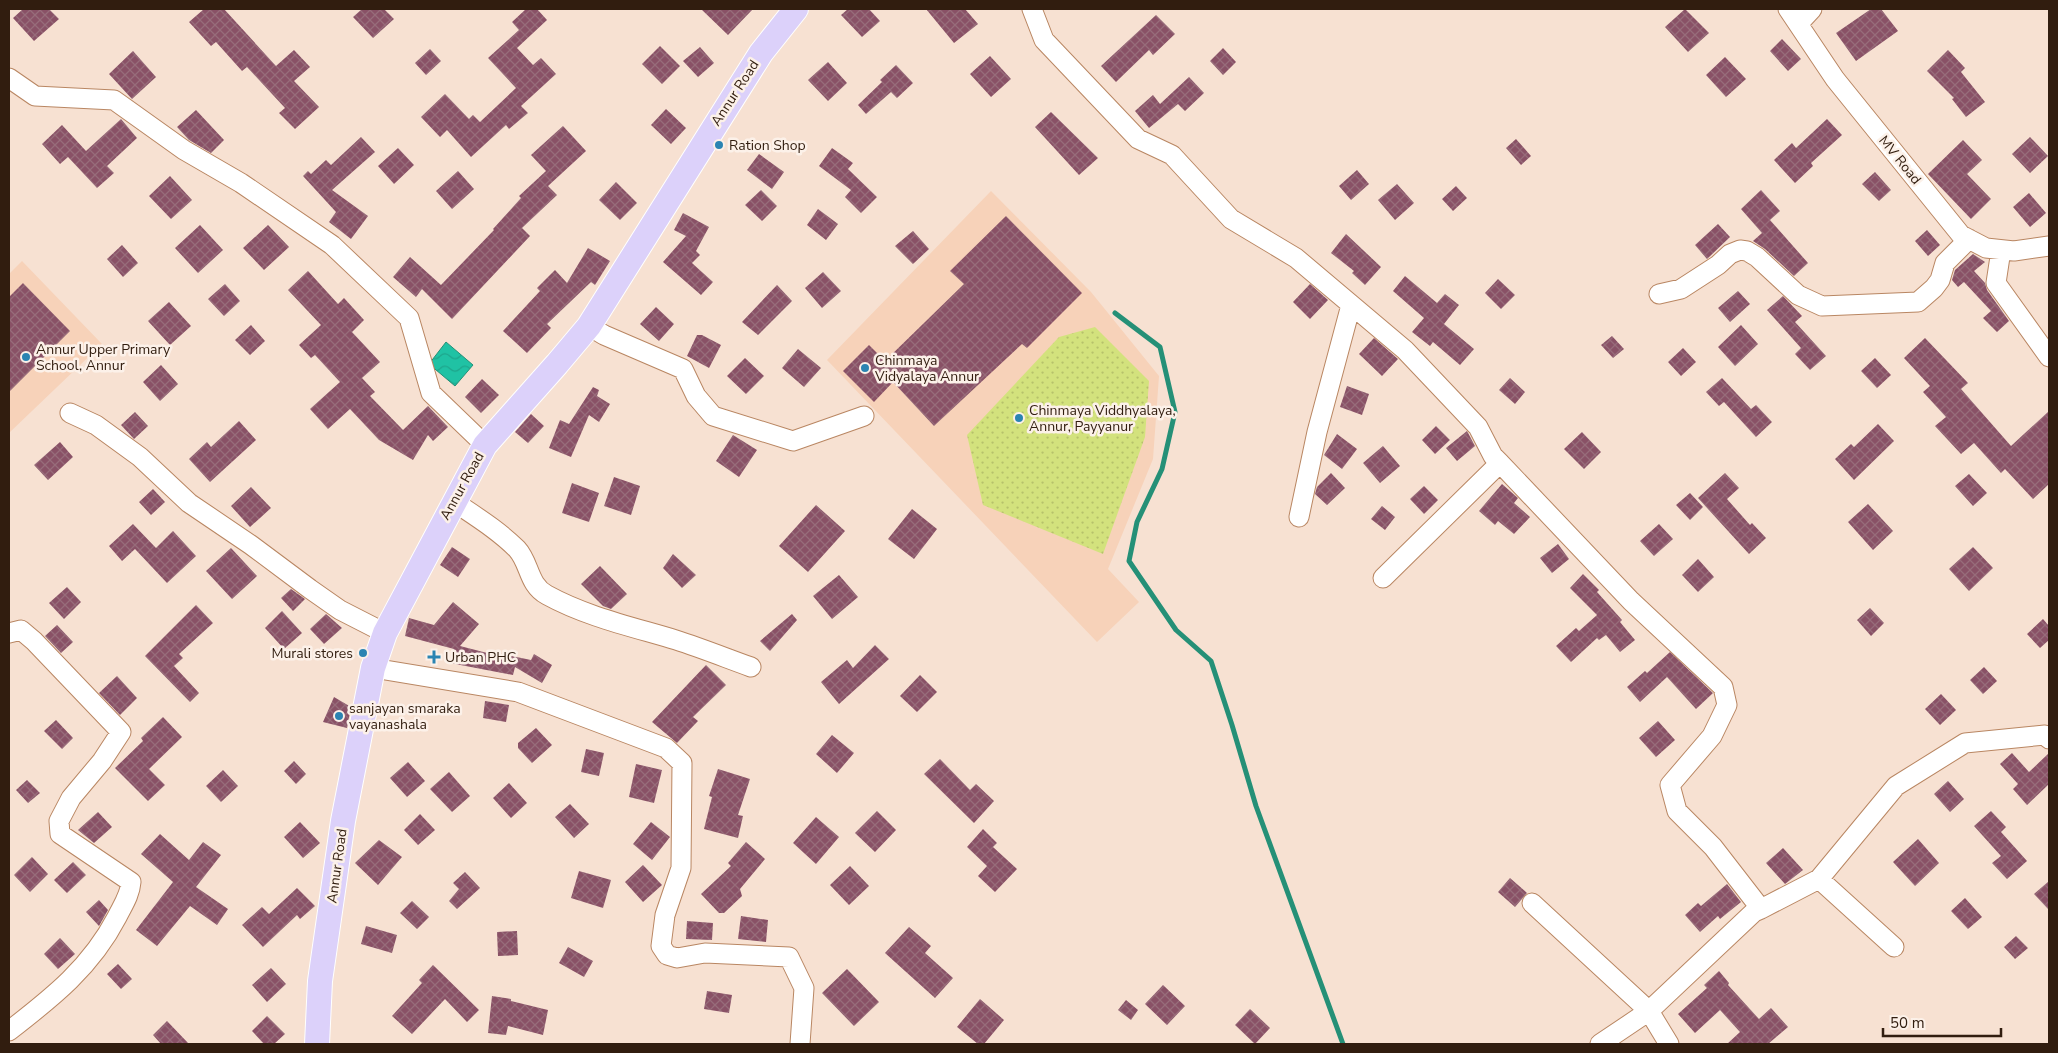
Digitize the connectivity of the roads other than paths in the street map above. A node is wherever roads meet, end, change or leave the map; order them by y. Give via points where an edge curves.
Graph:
1 (796, 9) edge
2 (1032, 9) edge
3 (1812, 9) edge
4 (1794, 16) edge
5 (9, 78) edge
6 (1969, 239) junction
7 (2049, 246) edge
8 (2001, 250) junction
9 (1659, 294) dead end
10 (1351, 305) junction
11 (589, 326) junction
12 (2049, 357) edge
13 (70, 413) dead end
14 (864, 416) dead end
15 (485, 445) junction
16 (1500, 463) junction
17 (453, 501) junction
18 (1299, 517) dead end
19 (1383, 578) dead end
20 (9, 633) edge
21 (384, 633) junction
22 (751, 667) dead end
23 (373, 668) junction
24 (2049, 739) edge
25 (1819, 879) junction
26 (1532, 903) dead end
27 (1761, 909) junction
28 (1894, 946) dead end
29 (1649, 1011) junction
30 (9, 1031) edge
31 (317, 1044) edge
32 (800, 1044) edge
33 (1600, 1044) edge
34 (1669, 1044) edge

1 - 11 main road, Annur Road via 761,53
2 - 10 street via 1044,40 1138,139 1172,156 1231,219 1296,258
3 - 4 street
4 - 6 street, MV Road via 1835,79 1961,235
5 - 15 street via 35,96 114,100 184,150 241,183 332,245 409,318 431,393
6 - 8 street, MV Road via 1986,248
6 - 9 street via 1945,263 1934,288 1918,302 1822,306 1798,295 1757,257 1740,250 1681,289
7 - 8 street, MV Road
8 - 12 street via 1996,283
10 - 16 street via 1405,350 1471,420
10 - 18 street via 1317,432
11 - 14 street via 683,368 696,396 713,416 793,441
11 - 15 main road, Annur Road
13 - 21 street via 96,425 140,458 189,503 310,589 340,610
15 - 17 main road, Annur Road
16 - 19 street
16 - 27 street via 1631,600 1723,687 1727,705 1712,736 1670,785 1677,811 1713,846
17 - 21 main road, Annur Road
17 - 22 street via 491,526 518,550 531,581 546,595 605,619
20 - 30 street via 21,630 34,641 120,732 102,761 71,798 59,821 60,834 131,882 130,892 105,941 74,979
21 - 23 main road, Annur Road
23 - 31 main road, Annur Road via 344,821 324,953
23 - 32 street via 518,692 666,748 682,763 681,868 665,915 661,946 667,955 677,958 705,953 788,957 804,988
24 - 25 street via 2045,735 1965,743 1896,786
25 - 27 street
25 - 28 street
26 - 29 street
27 - 29 street
29 - 33 street
29 - 34 street

